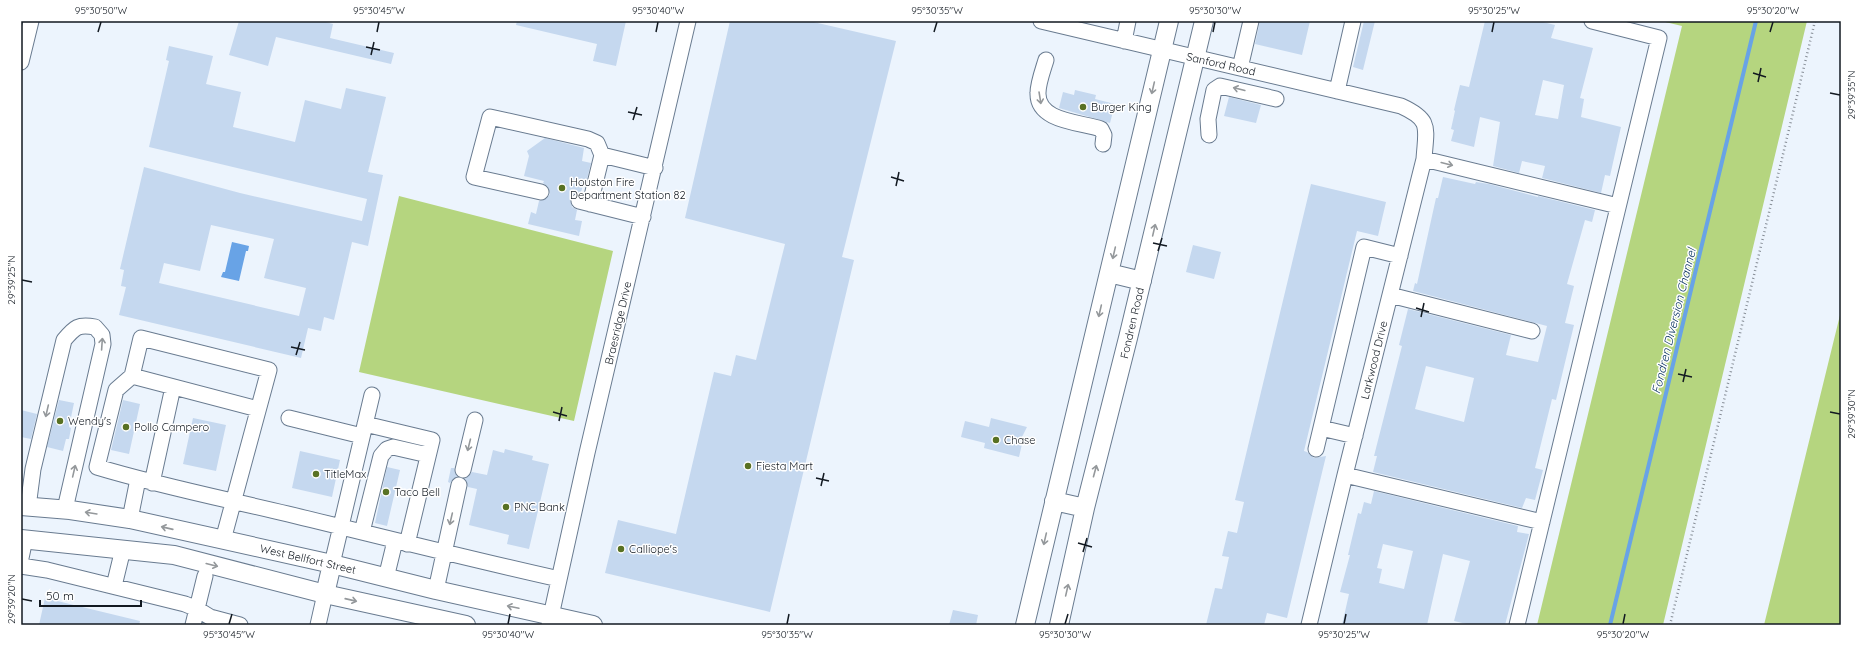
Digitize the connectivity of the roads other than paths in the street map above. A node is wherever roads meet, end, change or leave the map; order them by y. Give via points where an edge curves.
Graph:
1 (31, 21) edge
2 (688, 21) edge
3 (1040, 21) edge
4 (1128, 21) edge
5 (1169, 21) edge
6 (1204, 21) edge
7 (1251, 21) edge
8 (1353, 21) edge
9 (1592, 21) edge
10 (1124, 41) junction
11 (1162, 50) junction
12 (1195, 58) junction
13 (1046, 60) dead end
14 (21, 62) edge
15 (1240, 68) junction
16 (1337, 91) junction
17 (1276, 99) dead end
18 (1401, 106) joint
19 (1209, 135) dead end
20 (1103, 144) dead end
21 (602, 155) junction
22 (1424, 159) junction
23 (655, 168) junction
24 (541, 192) dead end
25 (1618, 206) junction
26 (643, 217) junction
27 (1400, 256) junction
28 (1109, 273) junction
29 (1142, 281) junction
30 (1390, 296) junction
31 (1532, 331) dead end
32 (132, 376) junction
33 (173, 387) junction
34 (372, 395) dead end
35 (258, 409) junction
36 (289, 418) dead end
37 (475, 420) dead end
38 (1321, 428) junction
39 (364, 430) junction
40 (1355, 436) junction
41 (1316, 450) dead end
42 (428, 455) junction
43 (28, 462) edge
44 (463, 470) dead end
45 (1345, 475) junction
46 (145, 481) junction
47 (459, 485) dead end
48 (232, 501) junction
49 (1054, 501) junction
50 (25, 506) edge
51 (1085, 508) junction
52 (65, 509) junction
53 (130, 519) junction
54 (1542, 522) junction
55 (341, 527) junction
56 (362, 532) junction
57 (23, 539) edge
58 (223, 540) junction
59 (401, 542) junction
60 (122, 549) junction
61 (443, 553) junction
62 (21, 558) edge
63 (332, 564) junction
64 (21, 566) edge
65 (205, 576) dead end
66 (386, 578) junction
67 (560, 579) junction
68 (114, 586) junction
69 (436, 590) junction
70 (325, 594) junction
71 (197, 609) junction
72 (550, 620) edge
73 (428, 621) edge
74 (193, 625) edge
75 (240, 625) edge
76 (318, 625) edge
77 (466, 625) edge
78 (593, 625) edge
79 (1025, 625) edge
80 (1059, 625) edge
81 (1309, 625) edge
82 (1517, 625) edge

1 - 14 street
2 - 23 street, Braesridge Drive
3 - 10 street, Sanford Road
4 - 10 street
5 - 11 main road
6 - 12 main road, Fondren Road
7 - 15 street
8 - 16 street
9 - 25 street via 1659,38
10 - 11 street, Sanford Road
11 - 12 street, Sanford Road
11 -> 28 main road
12 - 15 street, Sanford Road
29 -> 12 main road, Fondren Road
13 -> 20 street via 1038,93 1039,102 1044,110 1052,116 1101,129 1104,135
15 - 16 street, Sanford Road
16 - 18 street, Sanford Road
17 -> 19 street via 1220,86 1214,90
18 - 22 street, Larkwood Drive via 1417,114 1426,127
21 - 23 street
21 - 24 street via 597,143 490,117 474,177
21 - 26 street via 584,202
22 -> 25 street
22 - 27 street, Larkwood Drive
23 - 26 street, Braesridge Drive
25 - 54 street
26 - 67 street, Braesridge Drive
27 - 30 street, Larkwood Drive
27 - 38 street via 1364,247
28 - 29 main road
28 -> 49 main road
51 -> 29 main road, Fondren Road
30 - 31 street
30 - 40 street, Larkwood Drive
32 - 33 street
32 - 35 street via 141,338 269,370
32 - 46 street via 116,390 98,467
33 - 35 street
33 - 46 street
34 - 39 street
35 - 48 street
36 - 39 street
37 -> 44 street
38 - 40 street
38 - 41 street
39 - 42 street via 432,440
39 - 55 street
40 - 45 street, Larkwood Drive
42 - 56 street via 393,447 386,449 381,456
42 - 59 street
43 - 50 street
52 -> 43 street via 103,344 102,335 95,327 83,325 73,329 64,340
45 - 54 street
45 - 81 street, Larkwood Drive
46 - 48 street
46 - 53 street
47 -> 61 street
48 - 55 street
48 - 58 street
49 - 51 main road
49 -> 79 main road
50 - 52 main road, West Bellfort Street
80 -> 51 main road, Fondren Road
53 -> 52 main road, West Bellfort Street
58 -> 53 main road, West Bellfort Street
53 - 60 main road
54 - 82 street
55 - 56 street
55 - 63 street
56 - 59 street
57 - 60 main road
57 - 62 street
58 - 63 main road, West Bellfort Street
59 - 61 street
59 - 66 street
60 - 68 street
60 -> 70 main road via 174,555
61 - 67 street
61 - 69 street
63 - 66 main road, West Bellfort Street
63 - 70 main road
64 - 68 street
65 - 71 street
66 - 69 main road, West Bellfort Street
67 - 72 street, Braesridge Drive
68 - 71 street
72 -> 69 main road, West Bellfort Street
70 -> 73 main road
70 - 76 street
71 - 74 street
71 - 75 street via 210,617
72 - 78 main road, West Bellfort Street
73 - 77 main road

